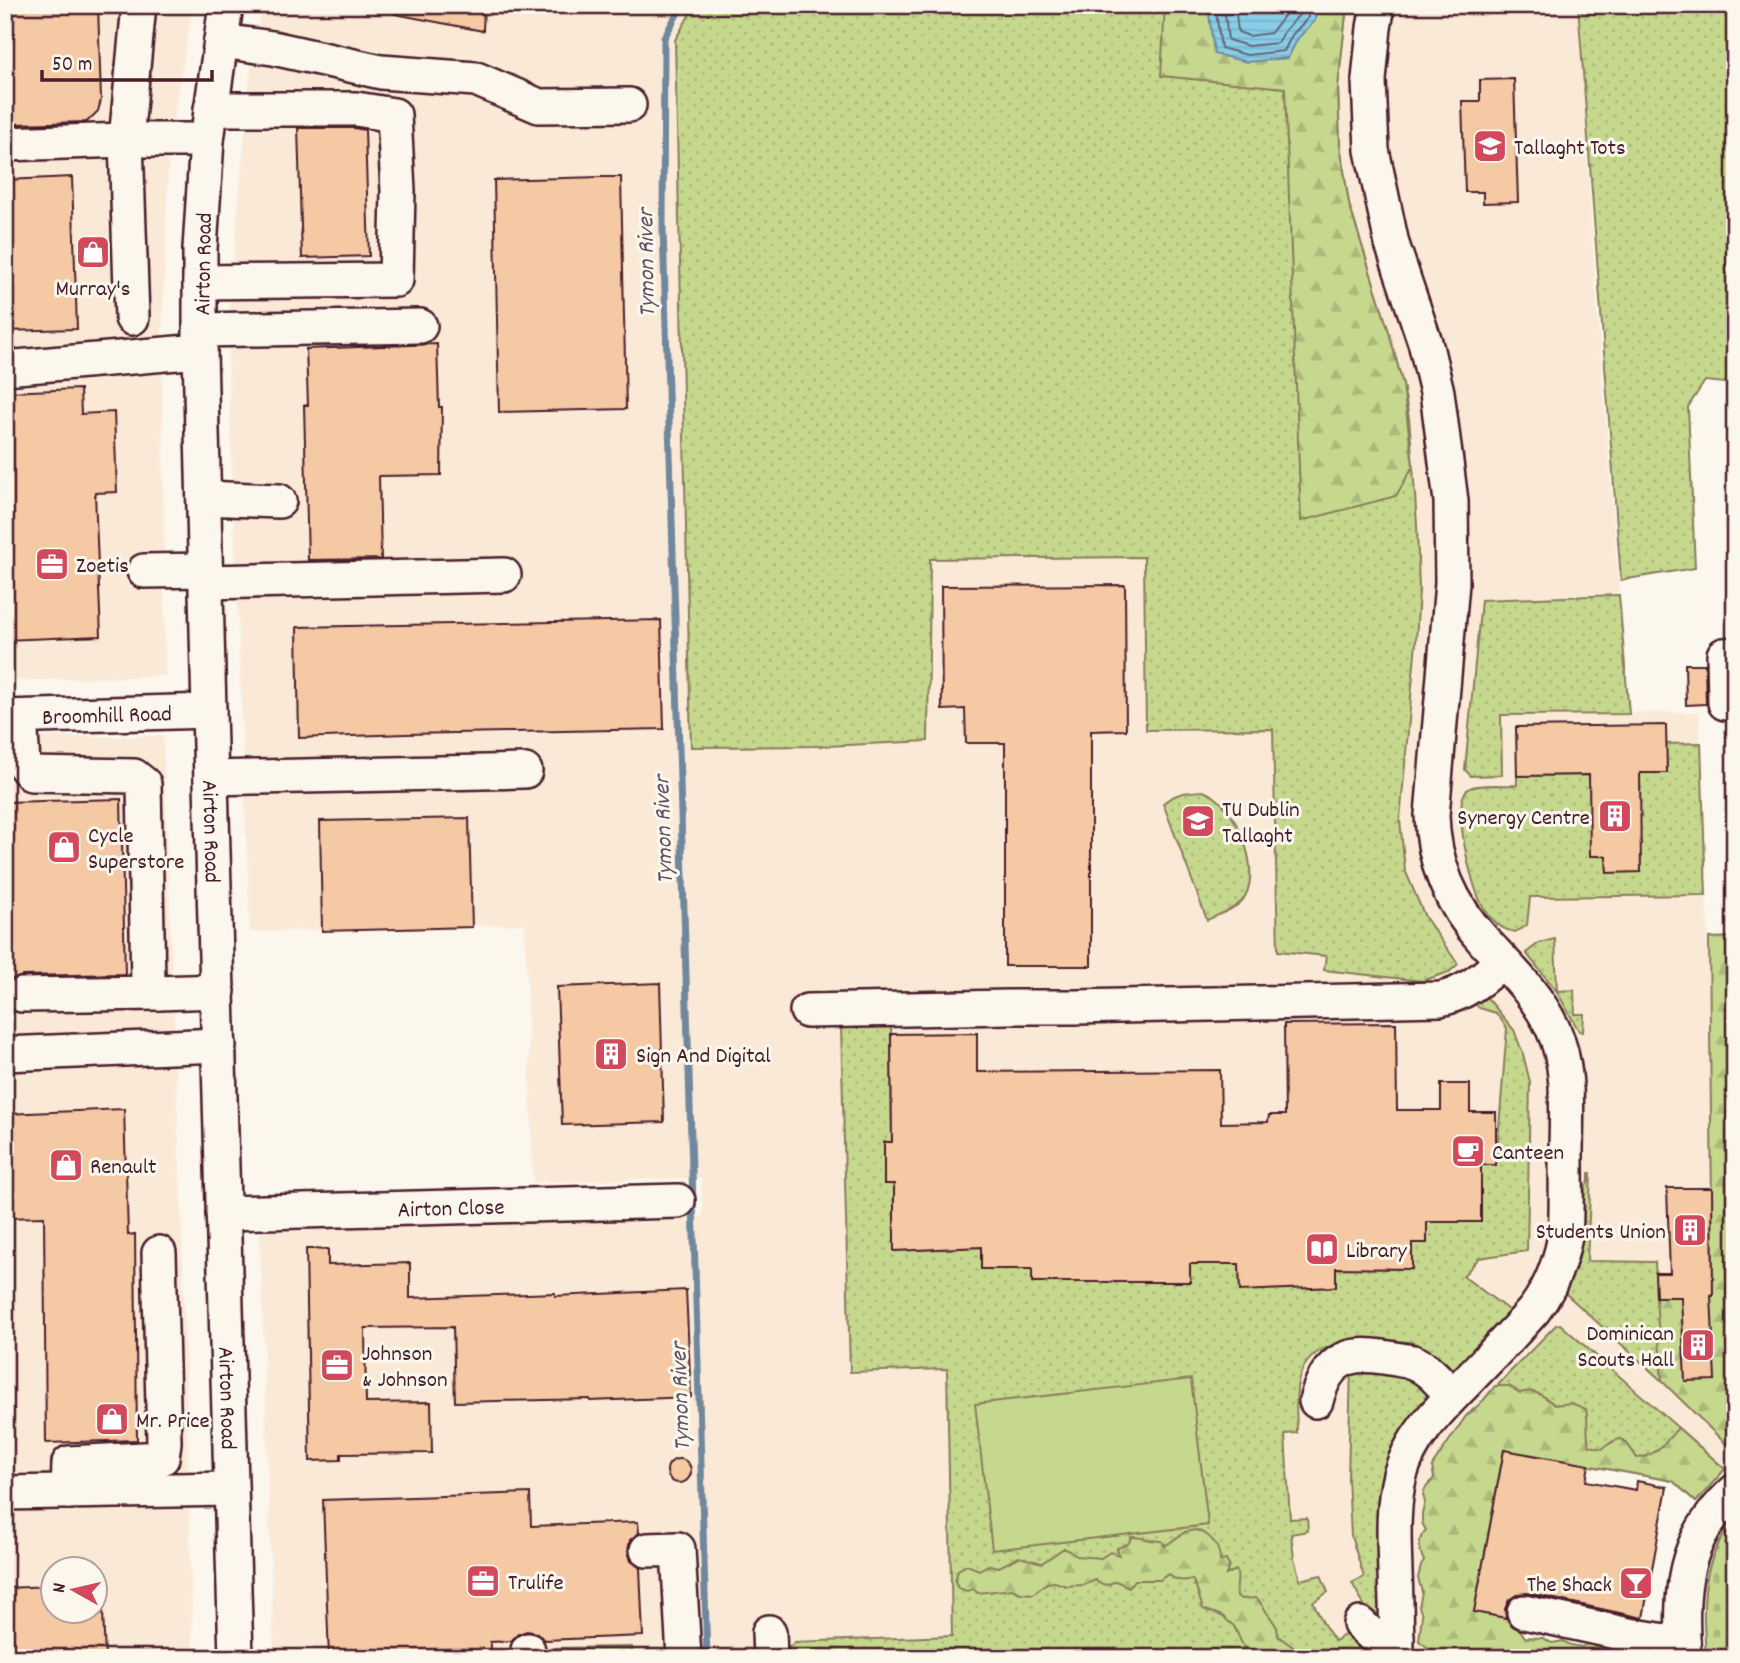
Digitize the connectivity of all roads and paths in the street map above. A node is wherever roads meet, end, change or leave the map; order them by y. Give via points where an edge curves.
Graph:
1 (139, 5) edge
2 (226, 5) edge
3 (1378, 5) edge
4 (221, 41) junction
5 (629, 105) dead end
6 (209, 125) junction
7 (126, 140) junction
8 (5, 144) edge
9 (200, 282) junction
10 (132, 318) dead end
11 (420, 326) dead end
12 (200, 340) junction
13 (5, 368) edge
14 (204, 498) junction
15 (279, 501) dead end
16 (144, 571) dead end
17 (504, 575) dead end
18 (206, 576) junction
19 (1735, 654) edge
20 (1725, 703) dead end
21 (209, 711) junction
22 (12, 717) edge
23 (525, 771) dead end
24 (211, 778) junction
25 (1502, 960) junction
26 (218, 991) junction
27 (158, 993) junction
28 (22, 995) dead end
29 (807, 1011) dead end
30 (219, 1045) junction
31 (5, 1054) edge
32 (678, 1201) dead end
33 (223, 1213) junction
34 (159, 1253) dead end
35 (1452, 1395) junction
36 (1316, 1401) dead end
37 (231, 1489) junction
38 (1735, 1491) edge
39 (68, 1492) junction
40 (5, 1493) edge
41 (648, 1550) dead end
42 (1524, 1612) dead end
43 (1360, 1624) dead end
44 (1397, 1648) edge
45 (1683, 1649) edge
46 (236, 1658) edge
47 (684, 1658) edge

1 - 7 street
2 - 4 street, Airton Road
3 - 25 street via 1369,80 1372,150 1392,244 1437,392 1451,501 1452,583 1433,839 1455,900
4 - 5 street via 381,72 476,79 539,106
4 - 6 street, Airton Road
6 - 7 street
6 - 9 street, Airton Road
6 - 9 street via 356,109 394,115 396,280
7 - 8 street
7 - 10 street
9 - 12 street, Airton Road
11 - 12 street
12 - 13 street
12 - 14 street, Airton Road
14 - 15 street
14 - 18 street, Airton Road
16 - 18 street
17 - 18 street
18 - 21 street, Airton Road
19 - 20 street via 1724,655
21 - 22 street, Broomhill Road
21 - 24 street, Airton Road
22 - 27 street via 23,764 32,775 134,776 144,784 148,982
23 - 24 street
24 - 26 street, Airton Road
25 - 29 street via 1454,996 1440,999
25 - 35 street via 1541,1006 1561,1051 1566,1107 1565,1236 1543,1298
26 - 27 street
26 - 30 street, Airton Road
27 - 28 street
30 - 31 street
30 - 33 street, Airton Road
32 - 33 street, Airton Close
33 - 37 street, Airton Road
34 - 39 street via 162,1458 69,1463
35 - 36 street via 1419,1364 1367,1356 1342,1359 1332,1367
35 - 44 street via 1415,1441 1400,1476 1394,1544
37 - 39 street
37 - 46 street, Airton Road
38 - 45 street via 1706,1526 1687,1566
39 - 40 street
41 - 47 street via 678,1549
42 - 45 street via 1665,1641
43 - 44 street

